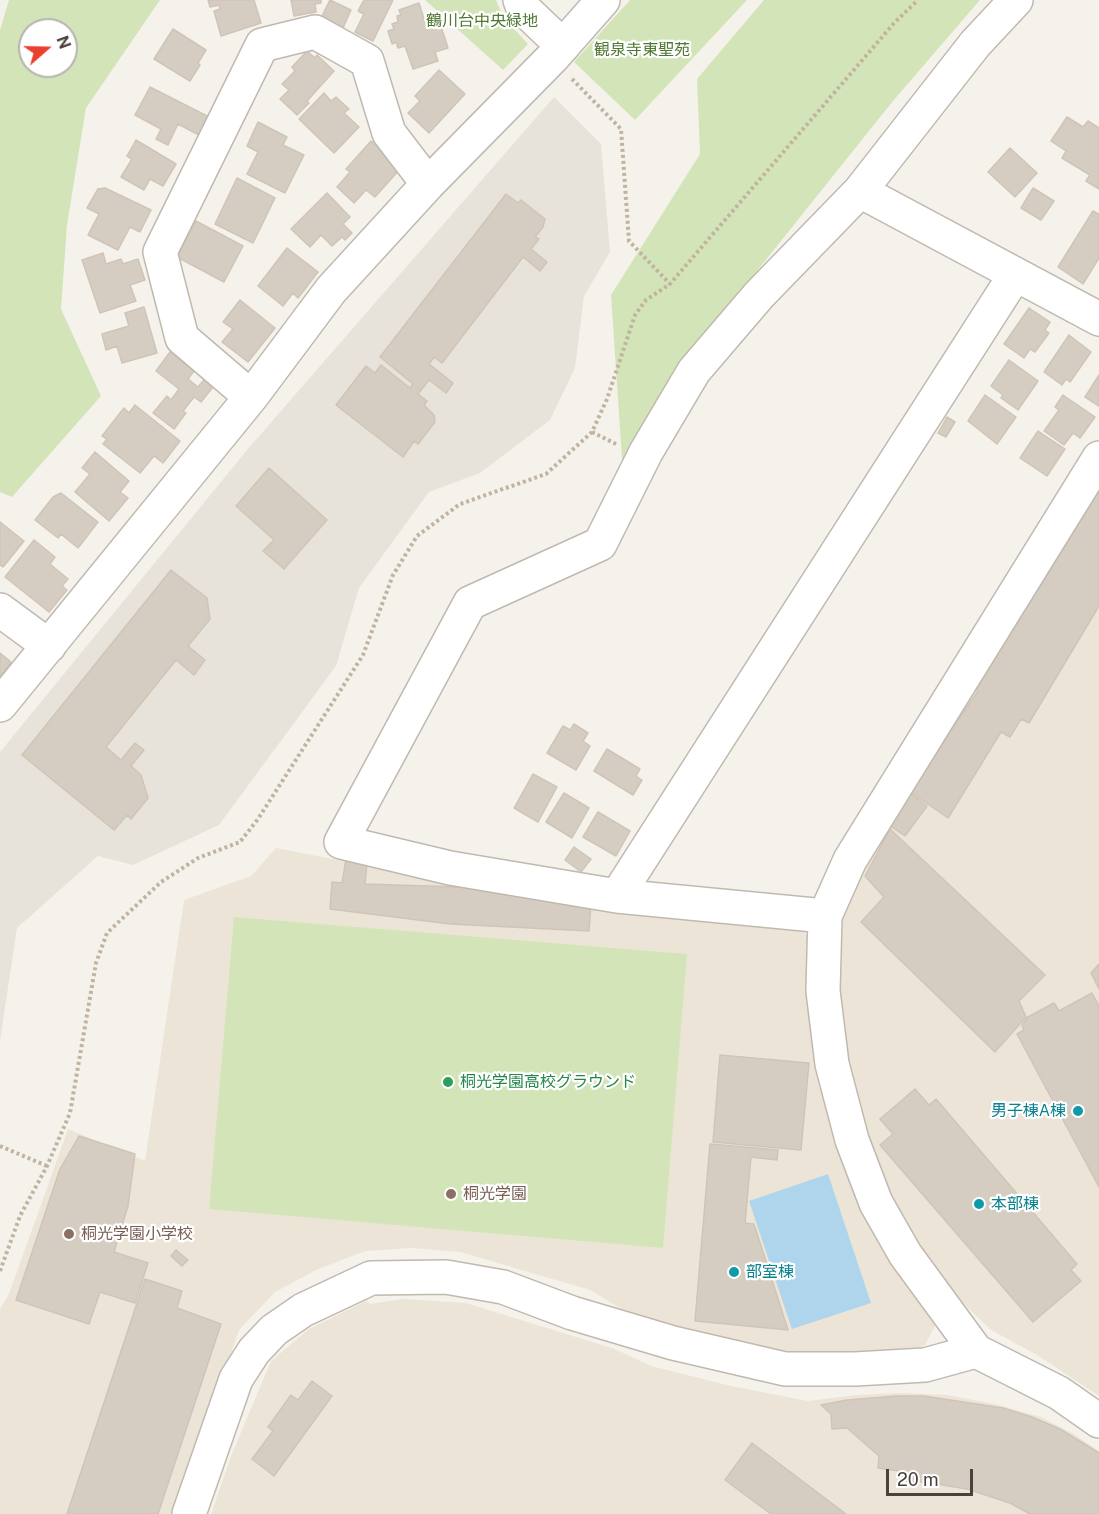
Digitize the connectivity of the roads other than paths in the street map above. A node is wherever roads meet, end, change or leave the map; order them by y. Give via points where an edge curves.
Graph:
1 (520, 0) edge
2 (603, 0) edge
3 (1016, 0) edge
4 (557, 52) junction
5 (428, 184) junction
6 (860, 191) junction
7 (1015, 275) junction
8 (1099, 319) edge
9 (251, 397) junction
10 (1099, 458) edge
11 (0, 610) edge
12 (49, 646) junction
13 (0, 705) edge
14 (617, 896) junction
15 (825, 916) junction
16 (976, 1351) junction
17 (1099, 1421) edge
18 (189, 1514) edge

1 - 4 street
2 - 4 street
3 - 6 street via 975,44
4 - 5 street
5 - 9 street via 331,290
5 - 9 street via 389,134 367,61 315,32 262,45 160,252 182,338
6 - 7 street
6 - 14 street via 759,295 694,371 646,452 600,544 470,603 341,842 450,868
7 - 8 street
7 - 14 street
9 - 12 street
10 - 15 street via 850,860
11 - 12 street
12 - 13 street
14 - 15 street
15 - 16 street via 823,991 832,1064 852,1140 876,1203 905,1254
16 - 17 street via 1059,1393
16 - 18 street via 925,1365 785,1369 673,1343 572,1313 503,1287 446,1277 371,1278 303,1310 274,1330 254,1351 236,1379

